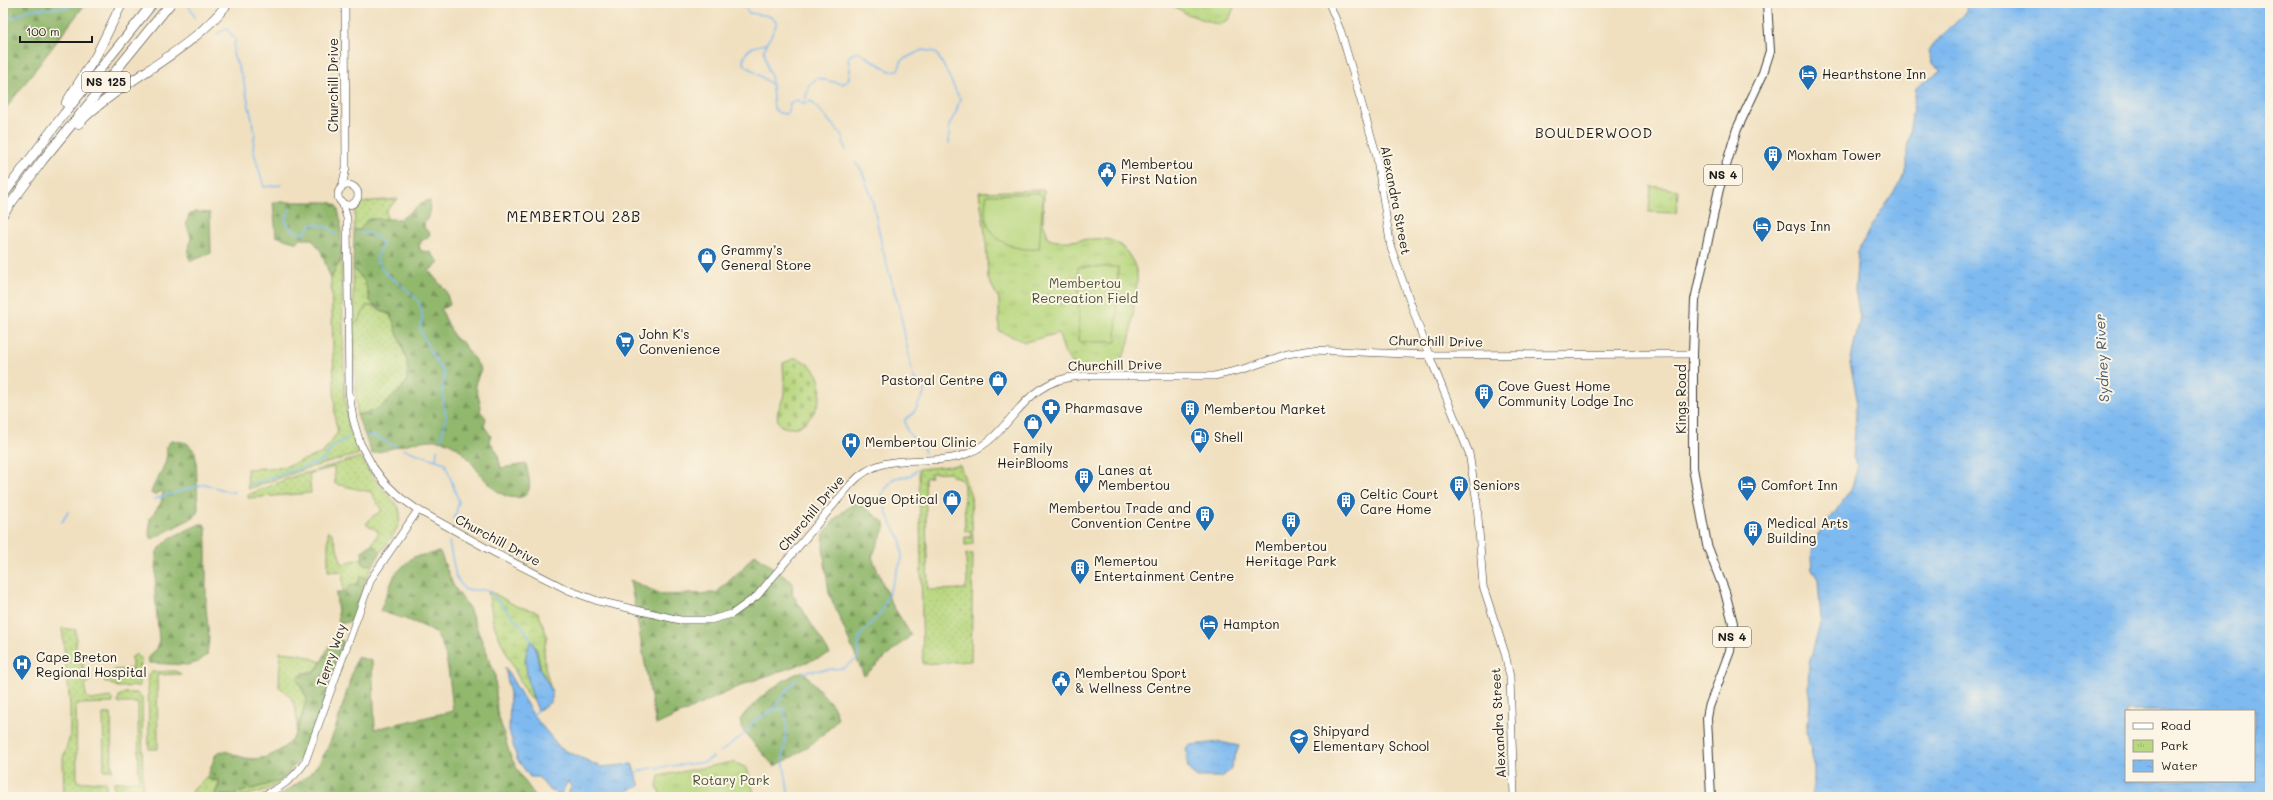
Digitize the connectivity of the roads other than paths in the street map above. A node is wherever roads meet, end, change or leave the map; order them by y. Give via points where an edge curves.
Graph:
1 (122, 3) edge
2 (153, 3) edge
3 (171, 3) edge
4 (228, 3) edge
5 (344, 3) edge
6 (1329, 3) edge
7 (1767, 3) edge
8 (36, 151) junction
9 (42, 161) junction
10 (346, 168) junction
11 (350, 186) junction
12 (342, 187) junction
13 (3, 195) edge
14 (342, 202) junction
15 (353, 202) junction
16 (3, 214) edge
17 (347, 218) junction
18 (1693, 354) junction
19 (1429, 355) junction
20 (418, 510) junction
21 (1514, 796) edge
22 (259, 797) edge
23 (1711, 797) edge

1 - 8 highway via 96,56
2 - 8 highway, NS 125
3 - 9 highway, NS 125
4 - 9 highway via 187,43 81,121
5 - 10 main road, Churchill Drive
6 - 19 main road, Alexandra Street via 1341,32 1376,153 1391,248
7 - 18 main road, Kings Road / NS 4 via 1770,51 1762,76 1737,129 1719,189 1695,300
8 - 13 highway, NS 125
9 - 16 highway, NS 125
10 - 11 main road, Churchill Drive
10 - 12 main road, Churchill Drive
11 - 12 main road
11 - 15 main road via 357,192
12 - 14 main road via 338,194
14 - 15 main road
14 - 17 main road, Churchill Drive
15 - 17 main road, Churchill Drive
17 - 20 main road, Churchill Drive via 350,405 355,428 365,455 379,476 393,492
18 - 19 main road, Churchill Drive
18 - 23 main road, Kings Road / NS 4 via 1694,472 1707,545 1725,592 1733,623 1730,651 1709,706 1707,718
19 - 20 main road, Churchill Drive via 1312,350 1287,354 1214,376 1081,376 1052,382 1034,394 988,440 969,452 947,458 890,462 864,472 756,596 732,614 710,620 695,622 674,619 586,597 495,553
19 - 21 main road, Alexandra Street via 1469,453 1477,503 1482,582 1510,677
20 - 22 main road, Terry Way via 371,579 305,762 284,785

